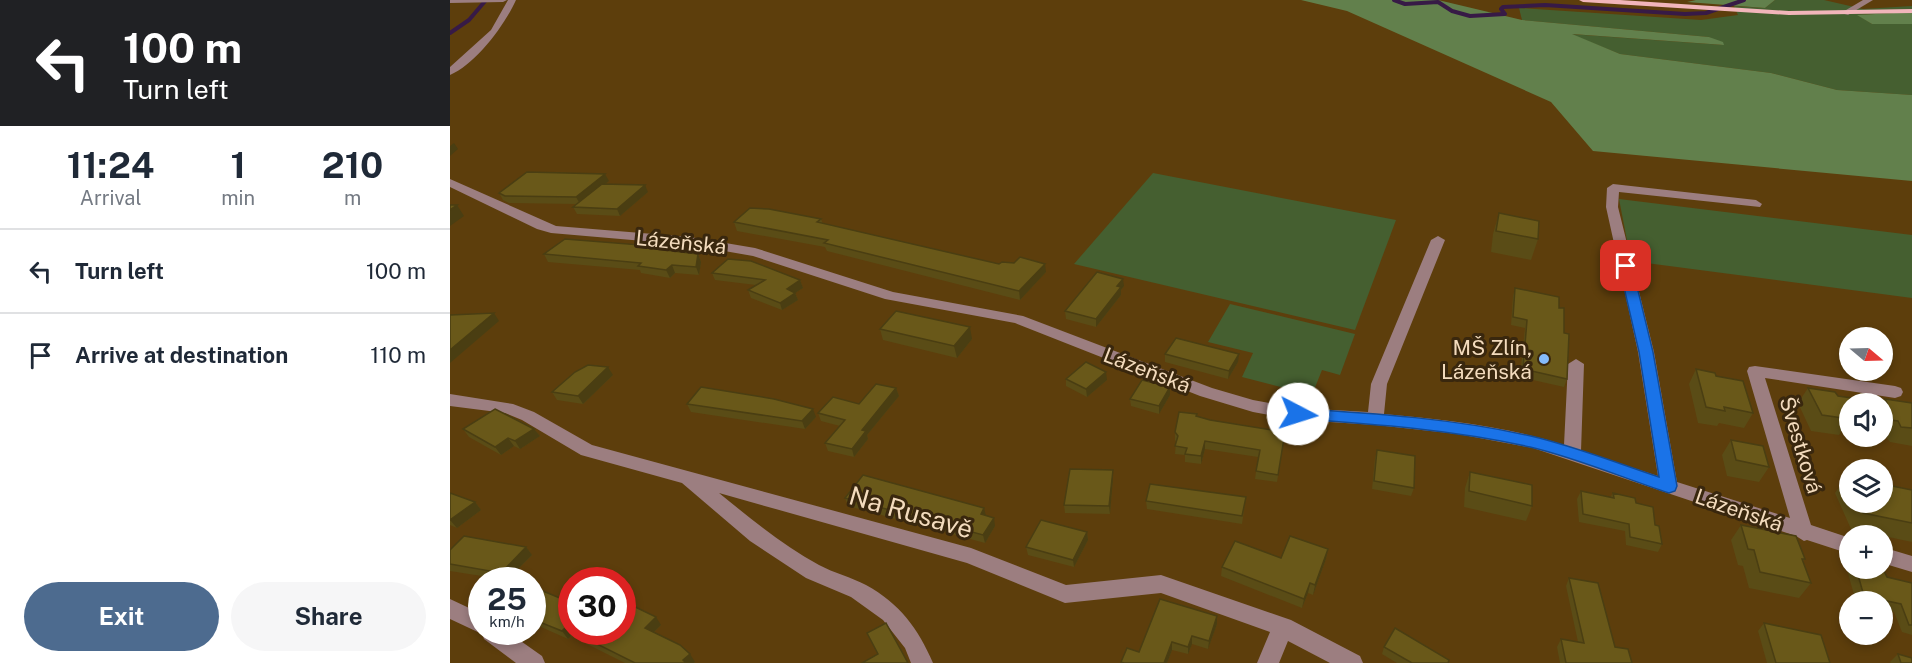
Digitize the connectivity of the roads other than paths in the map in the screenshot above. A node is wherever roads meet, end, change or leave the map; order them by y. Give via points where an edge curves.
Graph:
1 (503, 0) edge
2 (512, 0) edge
3 (1583, 0) edge
4 (1869, 0) edge
5 (450, 1) edge
6 (490, 1) edge
7 (1912, 10) edge
8 (1845, 13) junction
9 (450, 72) edge
10 (450, 183) edge
11 (1756, 204) dead end
12 (1438, 240) dead end
13 (1576, 364) dead end
14 (1895, 392) dead end
15 (450, 400) edge
16 (1376, 419) junction
17 (1572, 455) junction
18 (684, 476) junction
19 (1669, 486) junction
20 (1804, 533) junction
21 (1839, 543) edge
22 (1893, 558) edge
23 (1912, 564) edge
24 (450, 608) edge
25 (468, 618) edge
26 (1283, 627) junction
27 (510, 645) edge
28 (534, 663) edge
29 (922, 663) edge
30 (1268, 663) edge
31 (1352, 663) edge

1 - 6 street
2 - 9 street via 495,33
3 - 8 main road via 1742,11
4 - 8 street
5 - 6 street
7 - 8 main road
10 - 16 street, Lázeňská via 556,230 690,241 755,252 900,298 1018,319 1229,400 1298,414
11 - 19 street via 1613,189 1612,207 1646,352
12 - 16 street via 1379,384
13 - 17 street
14 - 20 street, Švestková via 1755,371
15 - 18 street, Na Rusavě via 516,411 587,450
16 - 17 street, Lázeňská via 1491,433
17 - 19 street, Lázeňská
18 - 26 street, Na Rusavě via 970,556 1065,594 1161,584
18 - 29 street via 757,535 813,572 858,591 890,613 913,642
19 - 20 street, Lázeňská
20 - 21 street, Lázeňská
22 - 23 street
24 - 25 street
26 - 30 street
26 - 31 street, Na Rusavě
27 - 28 street

